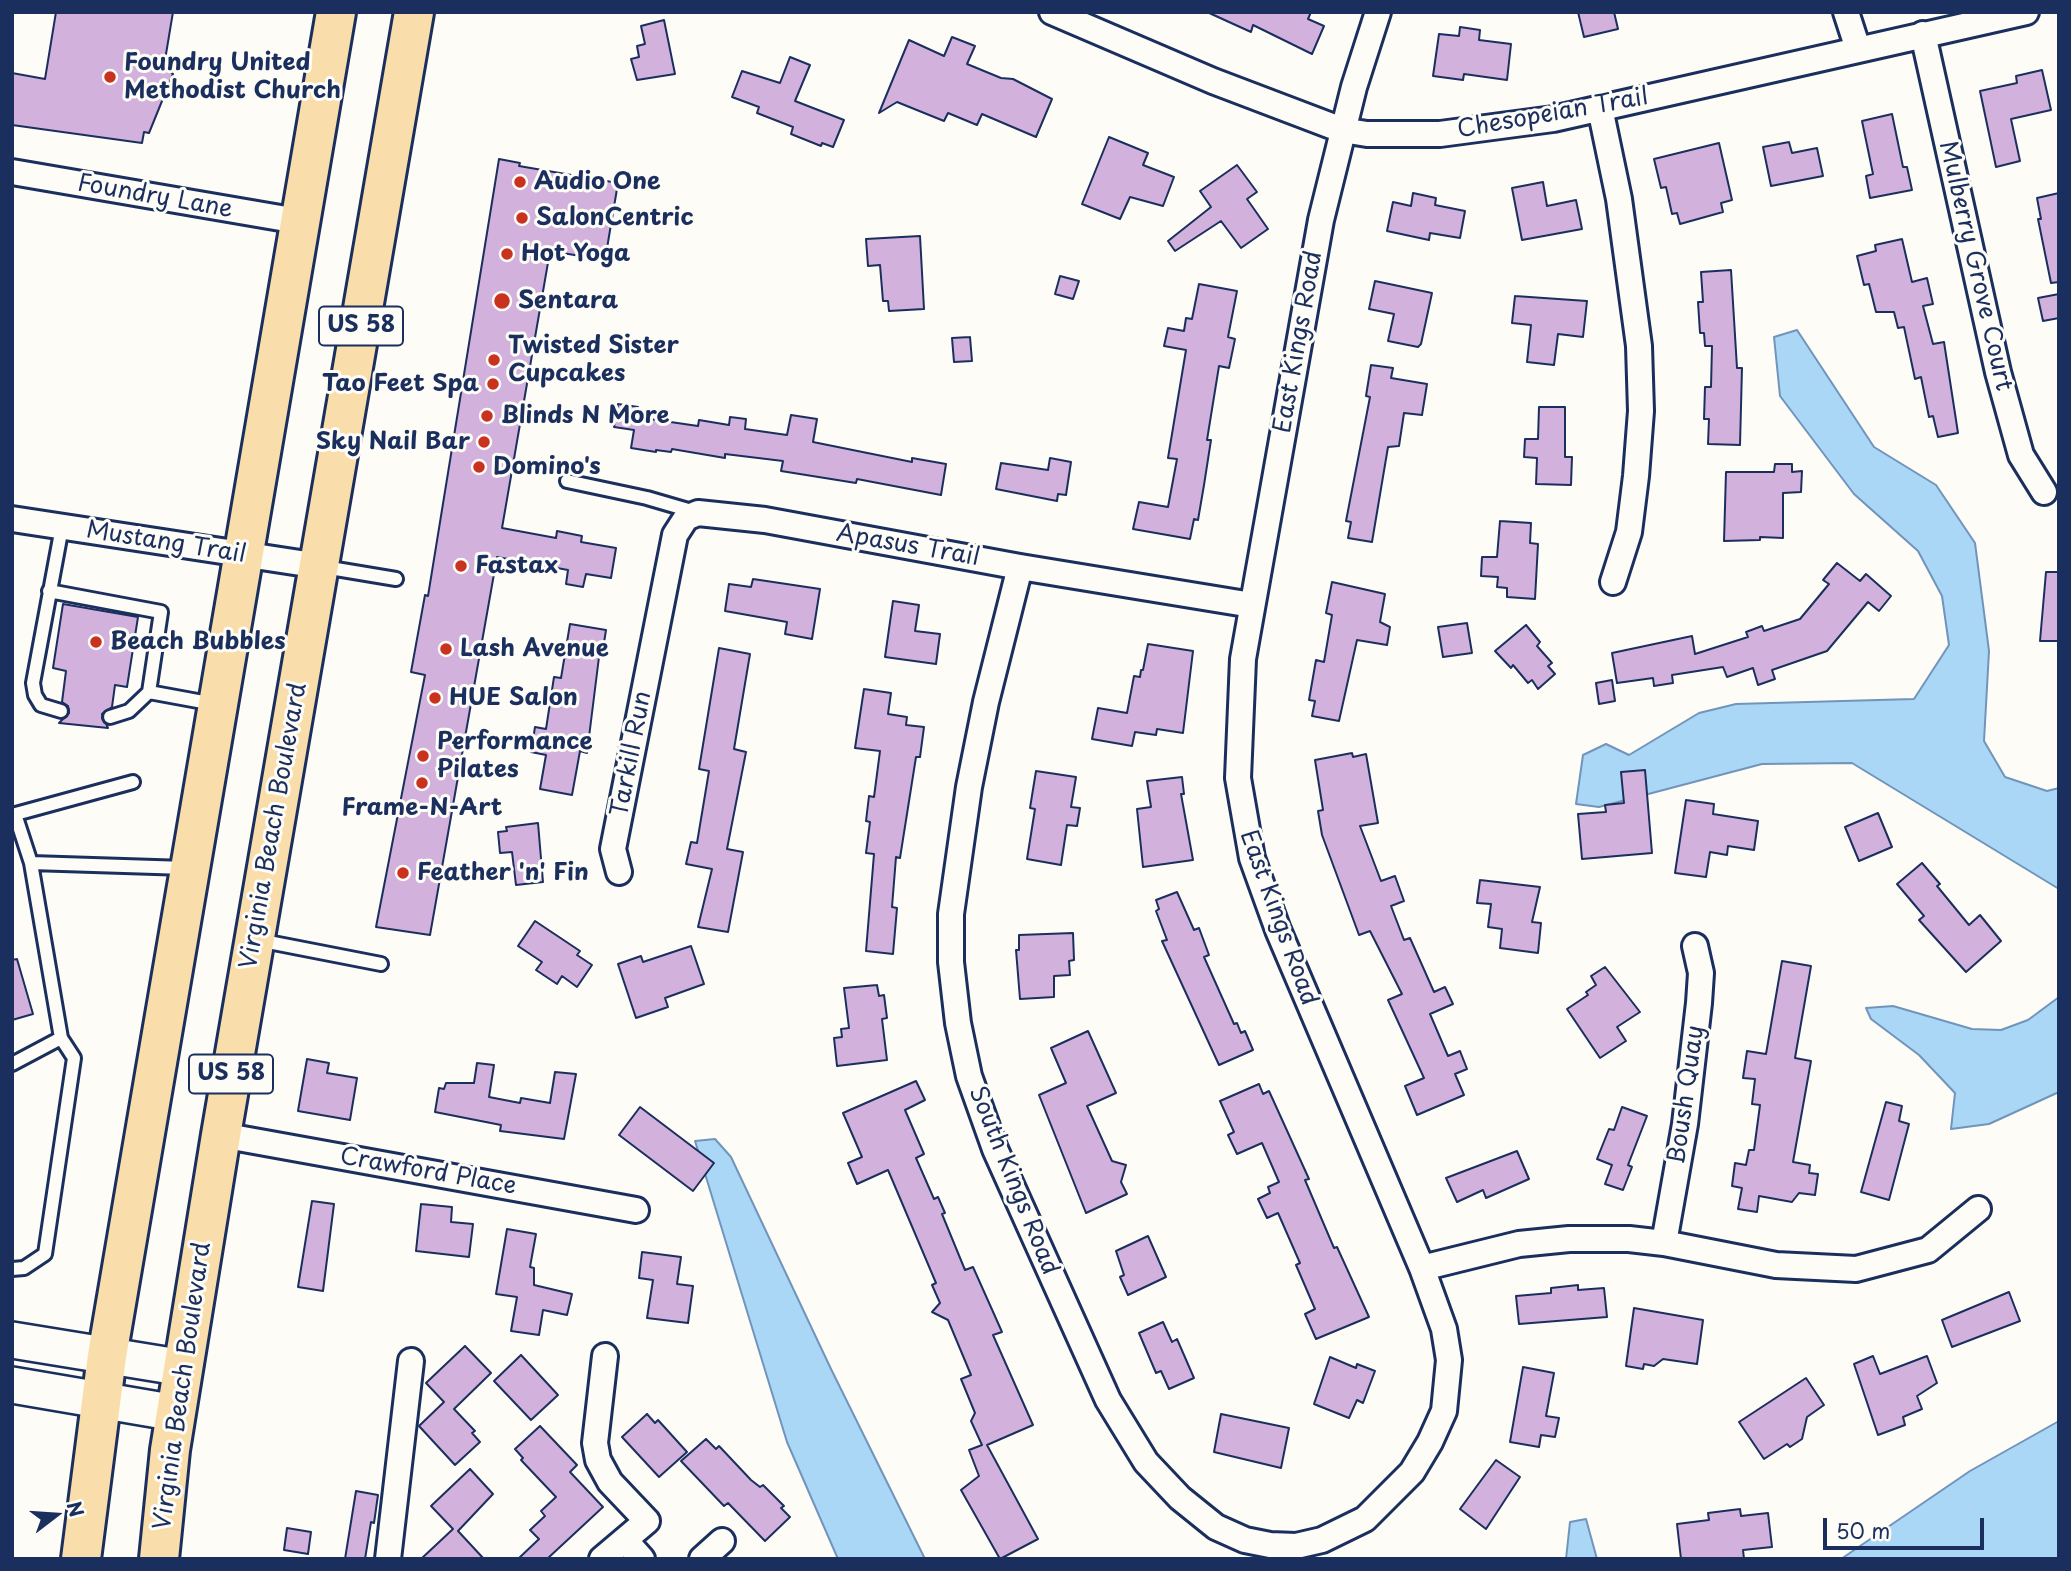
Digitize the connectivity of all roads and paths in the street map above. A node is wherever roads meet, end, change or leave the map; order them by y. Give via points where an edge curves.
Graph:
1 (336, 12) edge
2 (414, 12) edge
3 (1052, 12) edge
4 (1378, 12) edge
5 (1846, 12) edge
6 (2026, 12) edge
7 (1923, 34) junction
8 (1858, 49) junction
9 (1600, 108) junction
10 (1342, 130) junction
11 (12, 172) edge
12 (298, 221) junction
13 (567, 481) dead end
14 (2044, 492) dead end
15 (698, 513) junction
16 (12, 519) edge
17 (62, 527) junction
18 (242, 555) junction
19 (320, 566) junction
20 (1020, 567) junction
21 (396, 579) dead end
22 (1614, 582) dead end
23 (49, 591) junction
24 (1252, 604) junction
25 (149, 692) junction
26 (218, 705) junction
27 (61, 711) dead end
28 (110, 717) dead end
29 (133, 782) dead end
30 (14, 815) edge
31 (31, 863) junction
32 (190, 868) junction
33 (619, 872) dead end
34 (254, 939) junction
35 (1695, 946) dead end
36 (381, 964) dead end
37 (61, 1038) junction
38 (12, 1064) edge
39 (221, 1135) junction
40 (1978, 1209) dead end
41 (636, 1210) dead end
42 (1664, 1243) junction
43 (1422, 1268) junction
44 (12, 1269) edge
45 (12, 1340) edge
46 (107, 1356) junction
47 (605, 1356) dead end
48 (411, 1362) dead end
49 (184, 1368) junction
50 (12, 1384) edge
51 (100, 1401) junction
52 (176, 1413) junction
53 (1412, 1472) joint
54 (625, 1540) junction
55 (722, 1541) dead end
56 (1312, 1551) edge
57 (81, 1559) edge
58 (159, 1559) edge
59 (388, 1559) edge
60 (602, 1559) edge
61 (642, 1559) edge
62 (702, 1559) edge

1 - 12 main road, US 58
2 - 19 main road, Virginia Beach Boulevard / US 58
3 - 10 street, Chesopeian Trail
4 - 10 street, East Kings Road
5 - 8 street
6 - 7 street, Chesopeian Trail
7 - 8 street, Chesopeian Trail
7 - 14 street, Mulberry Grove Court via 1998,372 2021,455
8 - 9 street, Chesopeian Trail
9 - 10 street, Chesopeian Trail via 1440,134
9 - 22 street via 1619,199 1639,346 1641,411 1629,532
10 - 24 street, East Kings Road via 1321,220
11 - 12 street, Foundry Lane
12 - 18 main road, US 58
13 - 15 lane
15 - 20 street, Apasus Trail via 765,520
15 - 33 street, Tarkill Run via 686,518 675,535 613,849
16 - 17 street, Mustang Trail
17 - 18 street, Mustang Trail
17 - 23 lane
18 - 19 street, Mustang Trail
18 - 26 main road, US 58
19 - 21 lane
19 - 34 main road, Virginia Beach Boulevard / US 58
20 - 24 street, Apasus Trail
20 - 56 street, South Kings Road via 981,726 951,914 951,962 969,1076 995,1149 1102,1387 1146,1462 1216,1527 1245,1540
23 - 25 lane via 161,612
23 - 27 lane via 34,695 41,705
24 - 43 street, East Kings Road via 1242,673 1238,765 1252,858 1326,1048
25 - 26 lane
25 - 28 lane via 129,711
26 - 32 main road, US 58
29 - 30 lane
30 - 31 lane
31 - 32 lane
31 - 37 lane
32 - 46 main road, US 58
34 - 36 lane
34 - 39 main road, Virginia Beach Boulevard / US 58
35 - 42 street, Boush Quay via 1701,973 1699,1003 1685,1124
37 - 38 lane
37 - 44 lane via 74,1058 45,1254 24,1268
39 - 41 street, Crawford Place
39 - 49 main road, Virginia Beach Boulevard / US 58
40 - 42 street via 1928,1250 1856,1269 1776,1265
42 - 43 street via 1569,1239 1519,1244
43 - 53 street, East Kings Road via 1444,1329 1448,1392 1444,1411
45 - 46 main road
46 - 49 main road
46 - 51 main road, US 58
47 - 54 street via 598,1461 610,1482 647,1521
48 - 59 street
49 - 52 main road, Virginia Beach Boulevard / US 58
50 - 51 main road
51 - 52 main road
51 - 57 main road, US 58
52 - 58 main road, Virginia Beach Boulevard / US 58
53 - 56 street, South Kings Road via 1365,1519
54 - 60 street
54 - 61 street
55 - 62 street

